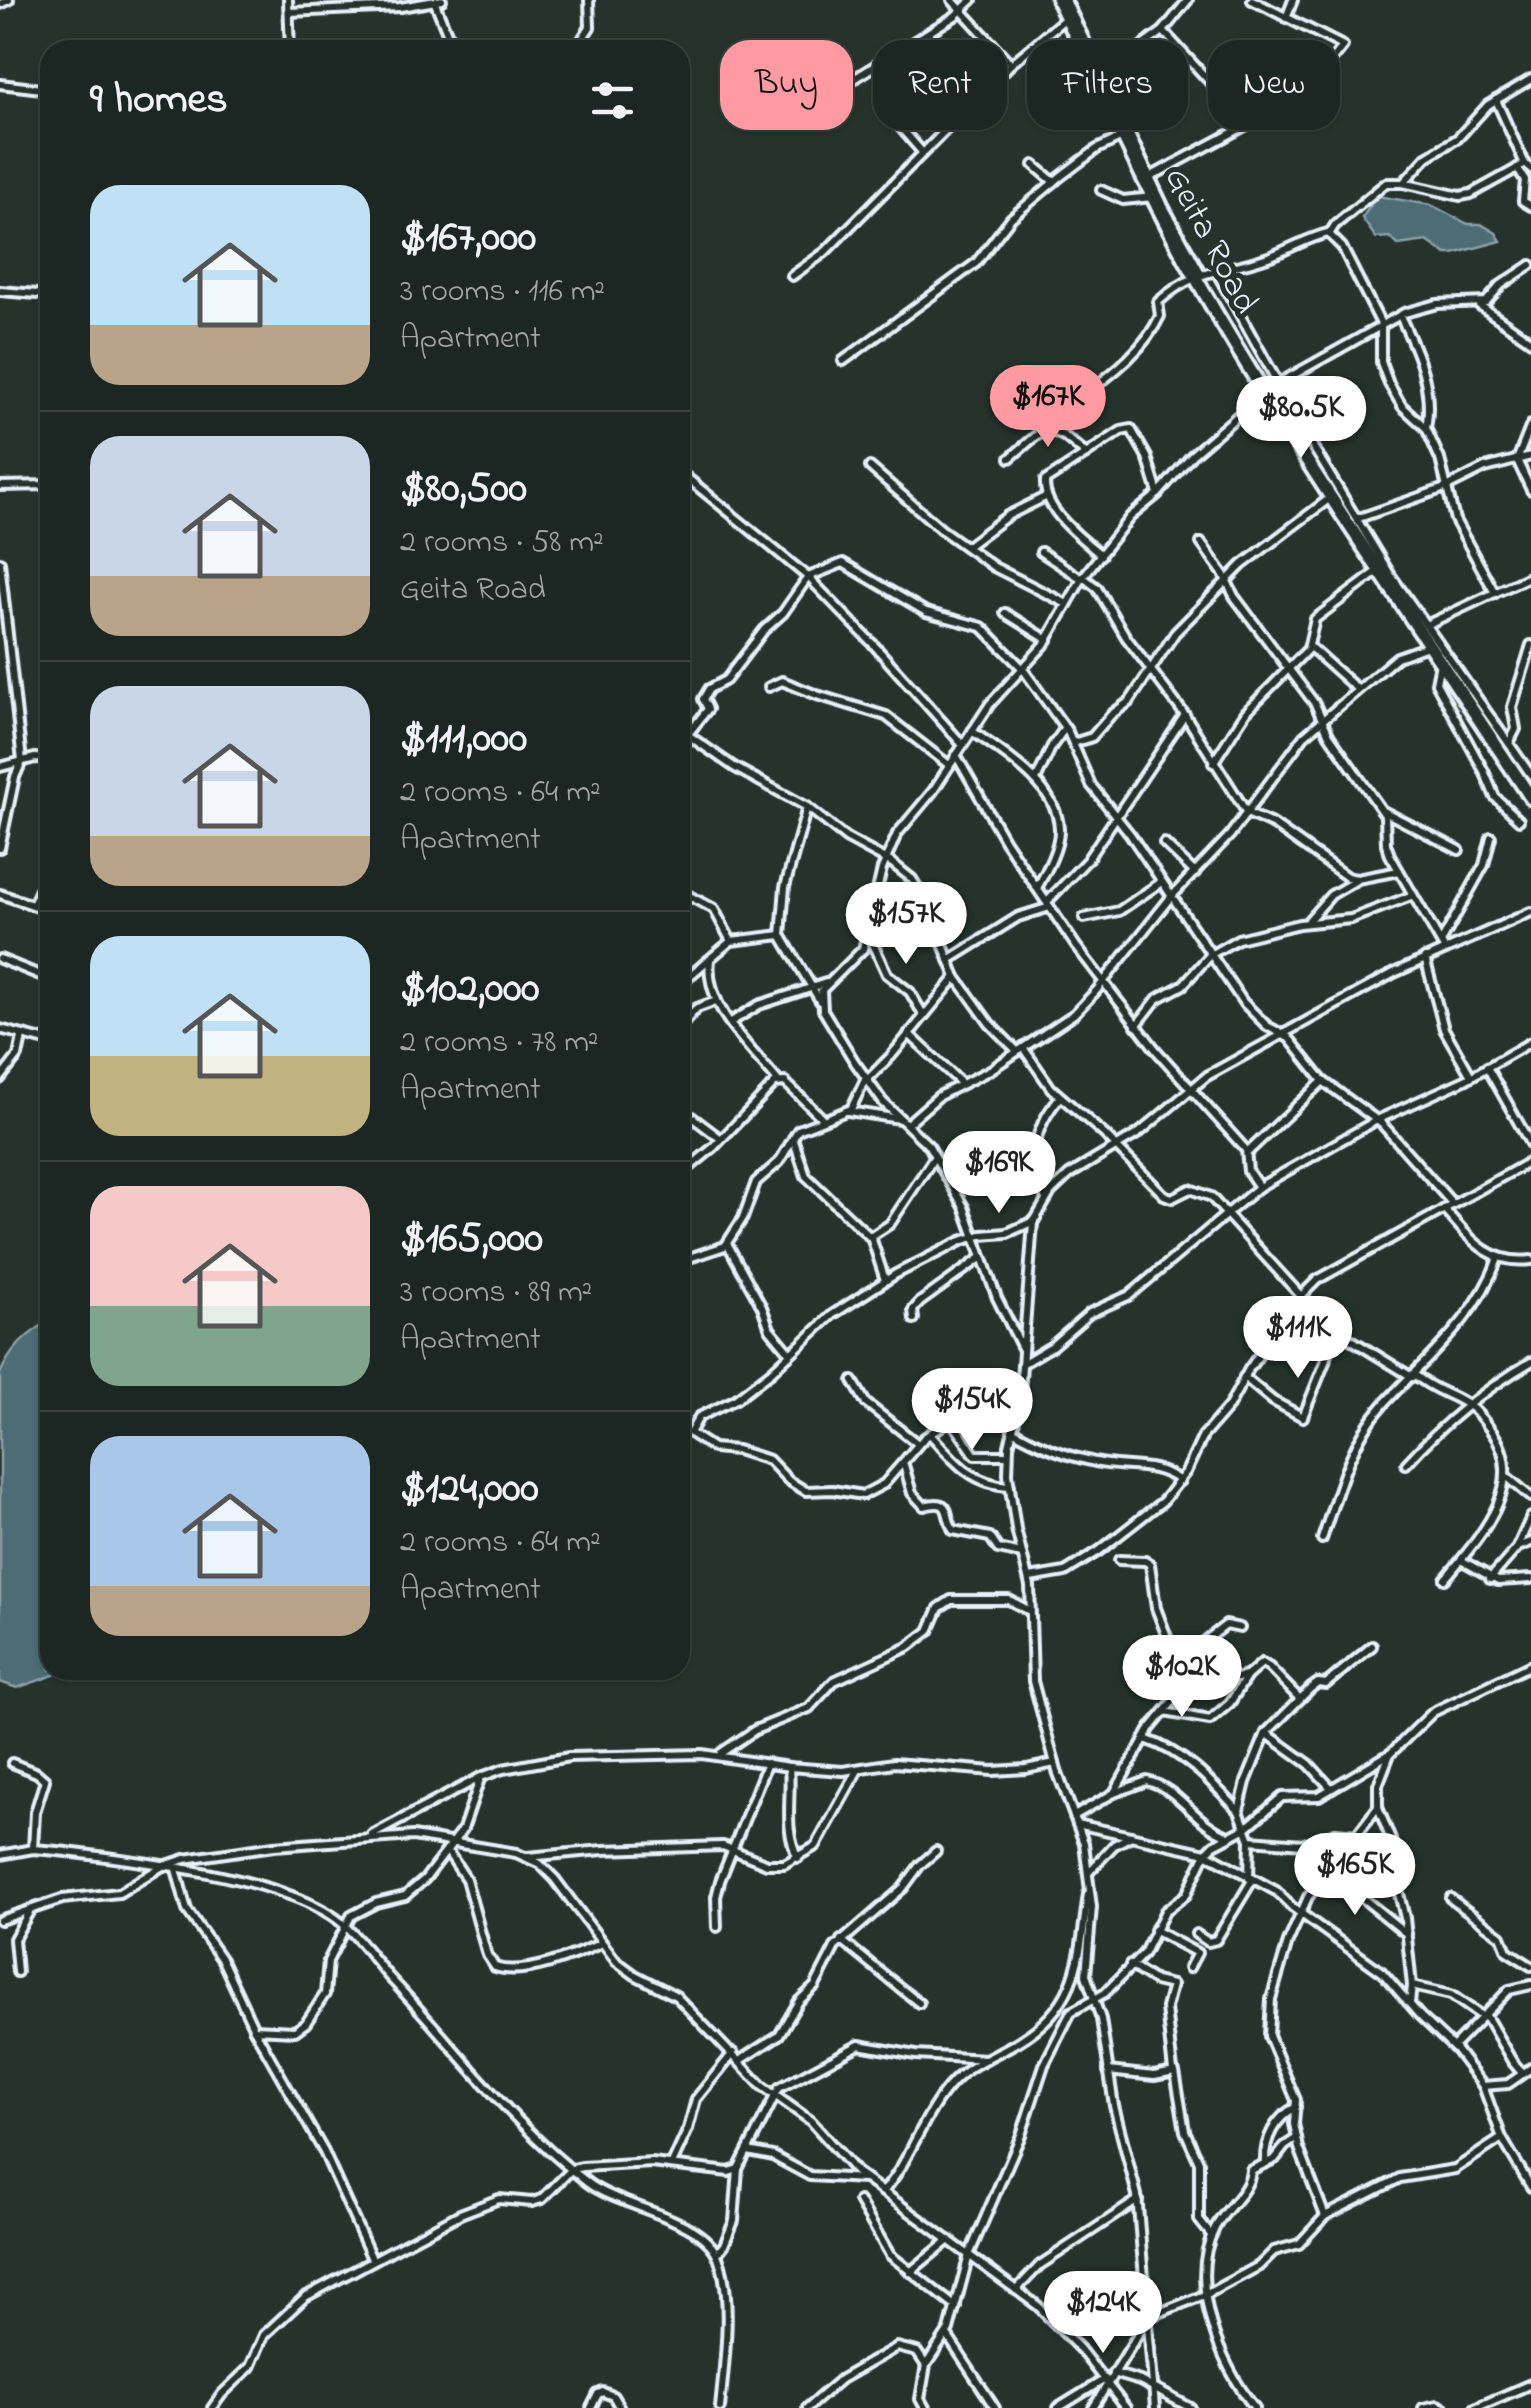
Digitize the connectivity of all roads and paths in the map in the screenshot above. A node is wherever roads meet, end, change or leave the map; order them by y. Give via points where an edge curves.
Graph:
1 (9, 0) edge
2 (288, 0) edge
3 (589, 0) edge
4 (952, 0) edge
5 (972, 0) edge
6 (1062, 0) edge
7 (1188, 0) edge
8 (1252, 0) edge
9 (1293, 0) edge
10 (438, 2) edge
11 (0, 4) edge
12 (352, 4) edge
13 (962, 10) junction
14 (289, 12) junction
15 (1067, 17) junction
16 (1286, 18) junction
17 (1163, 30) junction
18 (290, 40) edge
19 (451, 40) edge
20 (582, 40) edge
21 (1082, 40) edge
22 (1149, 40) edge
23 (1331, 40) edge
24 (1011, 64) junction
25 (853, 79) edge
26 (1531, 79) edge
27 (1208, 80) edge
28 (0, 84) edge
29 (40, 89) edge
30 (1496, 100) junction
31 (903, 130) edge
32 (1127, 130) edge
33 (1234, 130) edge
34 (1123, 136) junction
35 (922, 152) junction
36 (1034, 165) dead end
37 (1524, 167) edge
38 (1150, 177) junction
39 (1054, 182) junction
40 (1403, 182) junction
41 (1101, 190) dead end
42 (1154, 197) junction
43 (1531, 206) edge
44 (1330, 233) junction
45 (1531, 265) edge
46 (1216, 271) junction
47 (1198, 274) junction
48 (792, 276) dead end
49 (0, 292) edge
50 (40, 294) edge
51 (1478, 304) junction
52 (1400, 316) junction
53 (1381, 324) junction
54 (1531, 341) edge
55 (844, 362) dead end
56 (1278, 384) junction
57 (1263, 393) junction
58 (1531, 426) edge
59 (1426, 428) junction
60 (1050, 430) junction
61 (1087, 455) junction
62 (1531, 456) edge
63 (1010, 458) dead end
64 (1518, 460) junction
65 (870, 467) dead end
66 (690, 480) edge
67 (40, 485) edge
68 (0, 486) edge
69 (1445, 488) junction
70 (1531, 490) edge
71 (1158, 494) junction
72 (1047, 496) junction
73 (1330, 498) junction
74 (1359, 518) junction
75 (1201, 543) dead end
76 (966, 547) junction
77 (1042, 552) dead end
78 (1101, 555) junction
79 (0, 562) edge
80 (1377, 572) junction
81 (805, 575) junction
82 (1531, 576) edge
83 (1083, 578) junction
84 (1228, 581) junction
85 (1494, 594) junction
86 (1067, 604) junction
87 (1005, 613) dead end
88 (1423, 628) junction
89 (1048, 640) junction
90 (1531, 645) edge
91 (1428, 646) junction
92 (1310, 647) junction
93 (1440, 664) junction
94 (1023, 669) junction
95 (1150, 669) junction
96 (1288, 669) junction
97 (769, 688) dead end
98 (1356, 688) junction
99 (1185, 716) junction
100 (1322, 719) junction
101 (1065, 728) junction
102 (971, 731) junction
103 (690, 732) edge
104 (690, 736) edge
105 (1072, 742) junction
106 (1509, 742) junction
107 (962, 744) junction
108 (956, 755) junction
109 (40, 760) edge
110 (22, 761) junction
111 (1213, 763) junction
112 (950, 764) junction
113 (0, 766) edge
114 (1531, 775) edge
115 (1036, 780) junction
116 (1531, 798) edge
117 (807, 807) junction
118 (1382, 810) junction
119 (1246, 813) junction
120 (1115, 815) junction
121 (1519, 820) dead end
122 (1491, 837) dead end
123 (1164, 843) dead end
124 (0, 848) edge
125 (1459, 850) dead end
126 (885, 859) junction
127 (1398, 872) junction
128 (1195, 873) junction
129 (1357, 880) junction
130 (1160, 883) junction
131 (1037, 888) junction
132 (40, 891) edge
133 (0, 894) edge
134 (690, 896) edge
135 (1411, 896) junction
136 (1170, 898) junction
137 (1048, 904) junction
138 (34, 905) junction
139 (40, 907) edge
140 (1531, 912) edge
141 (1084, 918) dead end
142 (1308, 922) junction
143 (868, 933) junction
144 (781, 935) junction
145 (731, 942) junction
146 (1443, 946) junction
147 (1210, 955) junction
148 (1425, 958) junction
149 (0, 959) edge
150 (710, 960) junction
151 (949, 960) junction
152 (40, 974) edge
153 (690, 976) edge
154 (956, 977) junction
155 (1105, 980) junction
156 (828, 982) junction
157 (812, 988) junction
158 (716, 1001) junction
159 (820, 1001) junction
160 (690, 1015) edge
161 (924, 1016) junction
162 (730, 1022) junction
163 (1136, 1026) junction
164 (0, 1029) edge
165 (909, 1034) junction
166 (1282, 1035) junction
167 (22, 1037) junction
168 (40, 1040) edge
169 (1531, 1042) edge
170 (1021, 1050) junction
171 (1488, 1068) junction
172 (1471, 1076) junction
173 (0, 1079) edge
174 (866, 1080) junction
175 (1323, 1081) junction
176 (779, 1082) junction
177 (962, 1084) junction
178 (1190, 1088) junction
179 (1060, 1097) junction
180 (847, 1111) junction
181 (690, 1116) edge
182 (821, 1118) junction
183 (1377, 1120) junction
184 (904, 1121) junction
185 (793, 1138) junction
186 (721, 1139) junction
187 (1531, 1145) edge
188 (1118, 1147) junction
189 (1248, 1152) junction
190 (934, 1158) junction
191 (1531, 1161) edge
192 (690, 1167) edge
193 (1259, 1187) junction
194 (1046, 1199) junction
195 (1452, 1203) junction
196 (1444, 1209) junction
197 (1228, 1216) junction
198 (1034, 1221) junction
199 (871, 1237) junction
200 (974, 1237) junction
201 (728, 1243) junction
202 (982, 1257) junction
203 (690, 1258) edge
204 (1498, 1258) junction
205 (1531, 1260) edge
206 (885, 1280) junction
207 (1300, 1296) junction
208 (914, 1318) dead end
209 (1333, 1325) junction
210 (1022, 1349) junction
211 (789, 1352) junction
212 (1531, 1362) edge
213 (1021, 1364) junction
214 (1244, 1376) junction
215 (1414, 1376) junction
216 (1020, 1378) junction
217 (853, 1380) dead end
218 (1468, 1405) junction
219 (951, 1420) junction
220 (1012, 1430) junction
221 (930, 1434) junction
222 (918, 1444) junction
223 (1008, 1454) junction
224 (903, 1463) junction
225 (1406, 1464) dead end
226 (1506, 1476) junction
227 (1180, 1480) junction
228 (1010, 1486) junction
229 (1531, 1497) edge
230 (1531, 1516) edge
231 (1322, 1539) dead end
232 (1531, 1542) edge
233 (1517, 1548) junction
234 (1022, 1554) junction
235 (1119, 1560) dead end
236 (1461, 1560) junction
237 (1029, 1578) junction
238 (1446, 1579) dead end
239 (1490, 1579) junction
240 (1531, 1579) edge
241 (1031, 1611) junction
242 (1240, 1628) dead end
243 (1372, 1646) dead end
244 (1178, 1665) junction
245 (1531, 1665) edge
246 (1247, 1676) junction
247 (1300, 1699) junction
248 (1164, 1712) junction
249 (1266, 1733) junction
250 (1145, 1739) junction
251 (1391, 1753) junction
252 (716, 1756) junction
253 (1055, 1762) junction
254 (12, 1763) dead end
255 (767, 1763) junction
256 (789, 1767) junction
257 (858, 1770) junction
258 (481, 1777) junction
259 (1331, 1788) junction
260 (1114, 1793) junction
261 (1378, 1808) junction
262 (1239, 1811) junction
263 (1076, 1820) junction
264 (1246, 1828) junction
265 (1356, 1835) junction
266 (1132, 1836) junction
267 (1229, 1836) junction
268 (367, 1838) junction
269 (457, 1840) junction
270 (1250, 1840) junction
271 (33, 1849) junction
272 (734, 1850) junction
273 (936, 1851) dead end
274 (448, 1852) junction
275 (1206, 1853) junction
276 (0, 1855) edge
277 (526, 1857) junction
278 (798, 1858) junction
279 (162, 1867) junction
280 (176, 1869) junction
281 (1328, 1870) junction
282 (1088, 1878) junction
283 (1251, 1878) junction
284 (1450, 1898) dead end
285 (30, 1909) junction
286 (1303, 1913) junction
287 (0, 1920) edge
288 (344, 1926) junction
289 (717, 1927) dead end
290 (1154, 1930) junction
291 (1196, 1934) dead end
292 (1407, 1934) junction
293 (842, 1940) junction
294 (602, 1943) junction
295 (1130, 1965) junction
296 (1531, 1966) edge
297 (1189, 1968) dead end
298 (17, 1972) dead end
299 (1531, 1985) edge
300 (1412, 1986) junction
301 (1094, 1997) junction
302 (919, 2003) dead end
303 (1410, 2003) junction
304 (1484, 2015) junction
305 (254, 2028) junction
306 (1453, 2047) junction
307 (733, 2053) junction
308 (986, 2059) junction
309 (739, 2061) junction
310 (1531, 2068) edge
311 (1108, 2071) junction
312 (1173, 2071) junction
313 (1522, 2073) junction
314 (1483, 2086) junction
315 (773, 2095) junction
316 (1296, 2107) junction
317 (1297, 2138) junction
318 (1502, 2138) junction
319 (748, 2151) junction
320 (1265, 2163) junction
321 (672, 2164) junction
322 (738, 2168) junction
323 (572, 2169) junction
324 (865, 2179) junction
325 (1531, 2188) edge
326 (884, 2192) junction
327 (1138, 2200) junction
328 (858, 2201) dead end
329 (1324, 2216) junction
330 (1212, 2236) junction
331 (949, 2240) junction
332 (717, 2254) junction
333 (969, 2255) junction
334 (372, 2260) junction
335 (910, 2272) junction
336 (1016, 2290) junction
337 (1207, 2294) junction
338 (956, 2307) junction
339 (1146, 2320) junction
340 (946, 2335) junction
341 (926, 2365) junction
342 (1113, 2373) junction
343 (1106, 2380) junction
344 (1531, 2384) edge
345 (1152, 2386) junction
346 (920, 2398) junction
347 (212, 2408) edge
348 (591, 2408) edge
349 (620, 2408) edge
350 (720, 2408) edge
351 (807, 2408) edge
352 (913, 2408) edge
353 (925, 2408) edge
354 (995, 2408) edge
355 (1058, 2408) edge
356 (1093, 2408) edge
357 (1126, 2408) edge
358 (1155, 2408) edge
359 (1191, 2408) edge
360 (1255, 2408) edge
361 (1423, 2408) edge
362 (1444, 2408) edge
363 (1475, 2408) edge

1 - 11 street
2 - 14 street
3 - 20 street via 590,27
4 - 13 street
5 - 13 street
6 - 15 highway, Geita Road
6 - 21 street
7 - 17 street
8 - 16 street
9 - 16 street
10 - 12 street
10 - 19 street
12 - 14 street
13 - 24 street
13 - 25 street
14 - 18 street
15 - 24 street
15 - 34 highway, Geita Road
16 - 23 street
17 - 22 street
17 - 27 street
24 - 35 street
26 - 30 street
28 - 29 street
30 - 37 street
30 - 40 street
31 - 35 street
32 - 38 street
33 - 38 street
34 - 39 street
34 - 42 highway, Geita Road
35 - 48 street via 836,241
36 - 39 street
37 - 40 street via 1472,194 1451,196
37 - 43 street via 1523,201
38 - 47 street
39 - 55 street via 999,231 976,263
40 - 44 street via 1376,188
41 - 42 street via 1123,200
42 - 47 highway, Geita Road
44 - 46 street
44 - 53 street
45 - 51 street
46 - 47 street
46 - 56 street
47 - 57 highway, Geita Road
47 - 60 street via 1158,302 1160,316 1143,344 1068,404
49 - 50 street
51 - 52 street via 1436,304
51 - 54 street
52 - 53 street
52 - 59 street via 1423,370
53 - 56 street
53 - 59 street via 1390,384
56 - 57 street
56 - 74 street
57 - 71 street
57 - 73 highway, Geita Road
58 - 64 street
59 - 69 street
60 - 61 street
60 - 63 street
61 - 71 street via 1132,429
61 - 72 street via 1045,481
62 - 64 street
64 - 69 street
64 - 70 street
65 - 76 street
66 - 81 street
67 - 68 street
69 - 74 street
69 - 85 street
71 - 78 street
72 - 76 street
72 - 78 street
73 - 80 highway, Geita Road
73 - 84 street
74 - 88 street
75 - 84 street
76 - 86 street via 1010,578
77 - 83 street
78 - 83 street
79 - 110 street
80 - 88 highway, Geita Road
80 - 92 street via 1315,619
81 - 94 street via 843,563 926,612 982,627
81 - 103 street via 782,614 726,680 706,692 708,710
81 - 107 street
82 - 85 street
83 - 86 street
83 - 95 street
84 - 95 street via 1175,633
84 - 96 street
85 - 88 street
86 - 89 street
87 - 89 street
88 - 91 highway, Geita Road
88 - 106 street
89 - 94 street
90 - 106 street
91 - 93 highway, Geita Road
91 - 98 street via 1397,656
92 - 96 street
92 - 98 street
93 - 116 highway, Geita Road
93 - 121 street via 1436,683 1443,698 1487,784
94 - 101 street
94 - 102 street
95 - 99 street
95 - 105 street via 1130,701 1089,738
96 - 100 street
96 - 111 street via 1246,712
97 - 112 street via 782,681 886,716
98 - 100 street
99 - 111 street
99 - 120 street
100 - 118 street
100 - 119 street
101 - 105 street
101 - 115 street
102 - 107 street
102 - 115 street
104 - 117 street
105 - 120 street
106 - 114 street
107 - 108 street
108 - 112 street
108 - 131 street
109 - 110 street
110 - 113 street
110 - 124 street
111 - 119 street
112 - 126 street
115 - 131 street via 1059,829
117 - 126 street
117 - 144 street via 785,886
118 - 125 street
118 - 127 street
119 - 128 street
119 - 129 street
120 - 130 street
120 - 137 street
122 - 146 street
123 - 128 street
126 - 143 street
126 - 151 street via 917,886
127 - 129 street
127 - 135 street
128 - 136 street
129 - 142 street via 1331,895
130 - 136 street
130 - 141 street via 1119,911
131 - 137 street
132 - 138 street
133 - 138 street
134 - 145 street via 713,908
135 - 142 street via 1351,919
135 - 146 street
136 - 147 street
136 - 155 street
137 - 151 street
137 - 155 street
138 - 139 street
140 - 146 street
142 - 147 street via 1238,939
143 - 156 street via 858,956
143 - 161 street via 887,974 910,992
144 - 145 street
144 - 157 street
145 - 150 street
146 - 148 street
147 - 163 street
147 - 166 street via 1256,1016
148 - 166 street
148 - 172 street via 1444,1029
149 - 152 street
150 - 153 street
150 - 158 street
151 - 154 street
154 - 161 street
154 - 170 street via 990,1024
155 - 163 street
155 - 170 street via 1074,1014
156 - 157 street
156 - 159 street
157 - 159 street
157 - 162 street
158 - 160 street
158 - 162 street
159 - 174 street
161 - 165 street
162 - 176 street
163 - 178 street
164 - 167 street
165 - 174 street
165 - 177 street
166 - 175 street
166 - 178 street
167 - 168 street
167 - 173 street via 18,1056
169 - 171 street
170 - 177 street
170 - 179 street
171 - 172 street
171 - 187 street
172 - 183 street
174 - 180 street
174 - 184 street
175 - 183 street
175 - 189 street
176 - 182 street
176 - 186 street
177 - 184 street
178 - 188 street
178 - 189 street
179 - 188 street
179 - 194 street via 1042,1119 1034,1144
180 - 182 street
180 - 184 street
181 - 186 street
182 - 185 street
183 - 193 street
183 - 195 street
184 - 190 street
185 - 199 street via 806,1176
185 - 201 street via 756,1182
186 - 192 street
188 - 194 street via 1069,1175
188 - 197 street via 1167,1197 1199,1190
189 - 193 street via 1248,1171
190 - 199 street via 896,1217
190 - 200 street
191 - 195 street
193 - 197 street
194 - 198 street
195 - 196 street
196 - 204 street
196 - 207 street
197 - 207 street
197 - 213 street via 1130,1295 1090,1313
198 - 200 street via 1007,1234
198 - 210 street
199 - 206 street
200 - 202 street
200 - 206 street
201 - 203 street
201 - 211 street via 770,1329
202 - 208 street via 923,1299
202 - 210 street
204 - 205 street
204 - 215 street via 1477,1300
206 - 211 street
207 - 209 street
207 - 214 street
209 - 214 street via 1304,1417 1273,1402
209 - 215 street
210 - 213 street
211 - 224 street via 736,1399 698,1417 691,1434 713,1448 769,1460 806,1491 864,1496
212 - 218 street
213 - 216 street
214 - 227 street
215 - 218 street
215 - 231 street via 1360,1440
216 - 219 street
216 - 220 street
217 - 222 street via 866,1403
218 - 225 street
218 - 226 street via 1501,1442
219 - 221 street
219 - 223 street via 976,1456
220 - 223 street
220 - 227 street via 1068,1455 1147,1465
221 - 222 street
221 - 228 street via 969,1475
222 - 224 street
223 - 228 street
224 - 234 street via 916,1499 924,1506 942,1505 953,1530 990,1537 998,1549
226 - 229 street
226 - 236 street via 1489,1522
227 - 237 street via 1151,1513 1099,1551 1057,1576
228 - 234 street
230 - 233 street
232 - 233 street
233 - 239 street
234 - 237 street
235 - 244 street via 1150,1564 1156,1608
236 - 238 street
236 - 239 street
237 - 241 street
239 - 240 street
241 - 252 street via 1008,1600 951,1600 930,1631 908,1648 834,1681 809,1708 755,1730
241 - 253 street via 1032,1674
242 - 244 street via 1226,1625
243 - 247 street
244 - 246 street
244 - 248 street via 1175,1695
245 - 251 street via 1432,1712
246 - 247 street via 1266,1664
246 - 248 street via 1210,1720
247 - 249 street
248 - 250 street
249 - 259 street
249 - 262 street
250 - 260 street
250 - 262 street via 1191,1764
251 - 259 street
251 - 261 street via 1378,1785
252 - 255 street
252 - 258 street via 570,1758
253 - 257 street via 993,1772 894,1762
253 - 263 street
254 - 271 street via 45,1780
255 - 256 street
255 - 272 street
256 - 257 street
256 - 278 street via 788,1830
257 - 278 street via 818,1844
258 - 268 street
258 - 269 street
259 - 264 street via 1313,1798 1282,1797
260 - 263 street
260 - 267 street via 1155,1783
261 - 265 street
261 - 292 street via 1391,1840
262 - 264 street
263 - 266 street
263 - 282 street
264 - 267 street
264 - 270 street
265 - 270 street via 1303,1844
265 - 281 street
266 - 275 street
266 - 282 street via 1114,1845
267 - 275 street
268 - 269 street
268 - 279 street via 200,1856
269 - 274 street
269 - 277 street
270 - 283 street
271 - 276 street
271 - 279 street
272 - 277 street via 689,1846
272 - 278 street via 770,1865
272 - 289 street via 717,1890
273 - 293 street
274 - 288 street via 410,1892 357,1911
274 - 294 street via 466,1878 496,1967 520,1970
275 - 283 street
275 - 290 street via 1186,1894 1166,1908
277 - 294 street via 565,1889
279 - 280 street
279 - 285 street via 119,1893
280 - 288 street via 269,1889
280 - 305 street via 187,1910 222,1960
281 - 286 street
281 - 292 street
282 - 301 street via 1092,1919 1085,1969
282 - 308 street via 1068,1993 1032,2031
283 - 286 street
283 - 291 street via 1216,1940
284 - 296 street
285 - 287 street
285 - 298 street via 14,1939
286 - 303 street via 1382,1972
286 - 316 street via 1272,1996 1269,2031
288 - 305 street via 328,1961 325,1994 306,2022 295,2031
288 - 323 street
290 - 295 street via 1144,1954
290 - 297 street via 1197,1953
292 - 300 street
293 - 302 street
293 - 309 street via 783,2032
294 - 307 street via 630,1972 676,1996
295 - 301 street
295 - 312 street via 1172,1985 1166,2008
299 - 304 street via 1510,1990
300 - 303 street
300 - 304 street via 1450,1995
301 - 311 street
301 - 333 street via 1071,2012 1060,2030
303 - 306 street
304 - 306 street
304 - 313 street
305 - 334 street via 330,2164
306 - 314 street
307 - 309 street
307 - 321 street via 696,2099
308 - 315 street via 858,2045
308 - 326 street via 949,2087
309 - 315 street
310 - 313 street
311 - 312 street
311 - 327 street
312 - 330 street via 1198,2162 1199,2220
313 - 314 street via 1508,2084
314 - 318 street
315 - 319 street
315 - 324 street via 811,2121
316 - 317 street
316 - 320 street via 1275,2123
317 - 320 street
317 - 329 street
318 - 325 street
318 - 329 street via 1455,2168 1400,2178
319 - 322 street
319 - 324 street via 810,2176
320 - 330 street via 1250,2170 1250,2182
321 - 322 street
321 - 323 street
322 - 332 street via 734,2221
323 - 332 street via 601,2192 676,2222
323 - 334 street via 538,2201 491,2202
324 - 326 street
326 - 331 street
327 - 336 street via 1040,2266
327 - 339 street
328 - 335 street via 890,2256
329 - 337 street via 1299,2244 1276,2250
330 - 337 street via 1204,2268
331 - 333 street
331 - 335 street
332 - 350 street via 726,2318
333 - 336 street
333 - 338 street
334 - 347 street via 286,2311 264,2335 250,2368
335 - 338 street
336 - 343 street
337 - 339 street
337 - 360 street via 1220,2355
338 - 340 street
339 - 342 street
339 - 345 street
340 - 341 street
340 - 354 street
341 - 346 street
341 - 351 street via 917,2352 898,2347 841,2379
342 - 343 street
342 - 345 street
343 - 355 street
343 - 356 street
343 - 357 street
344 - 363 street
345 - 358 street
345 - 359 street
346 - 352 street
346 - 353 street
348 - 349 street via 603,2392
361 - 362 street

